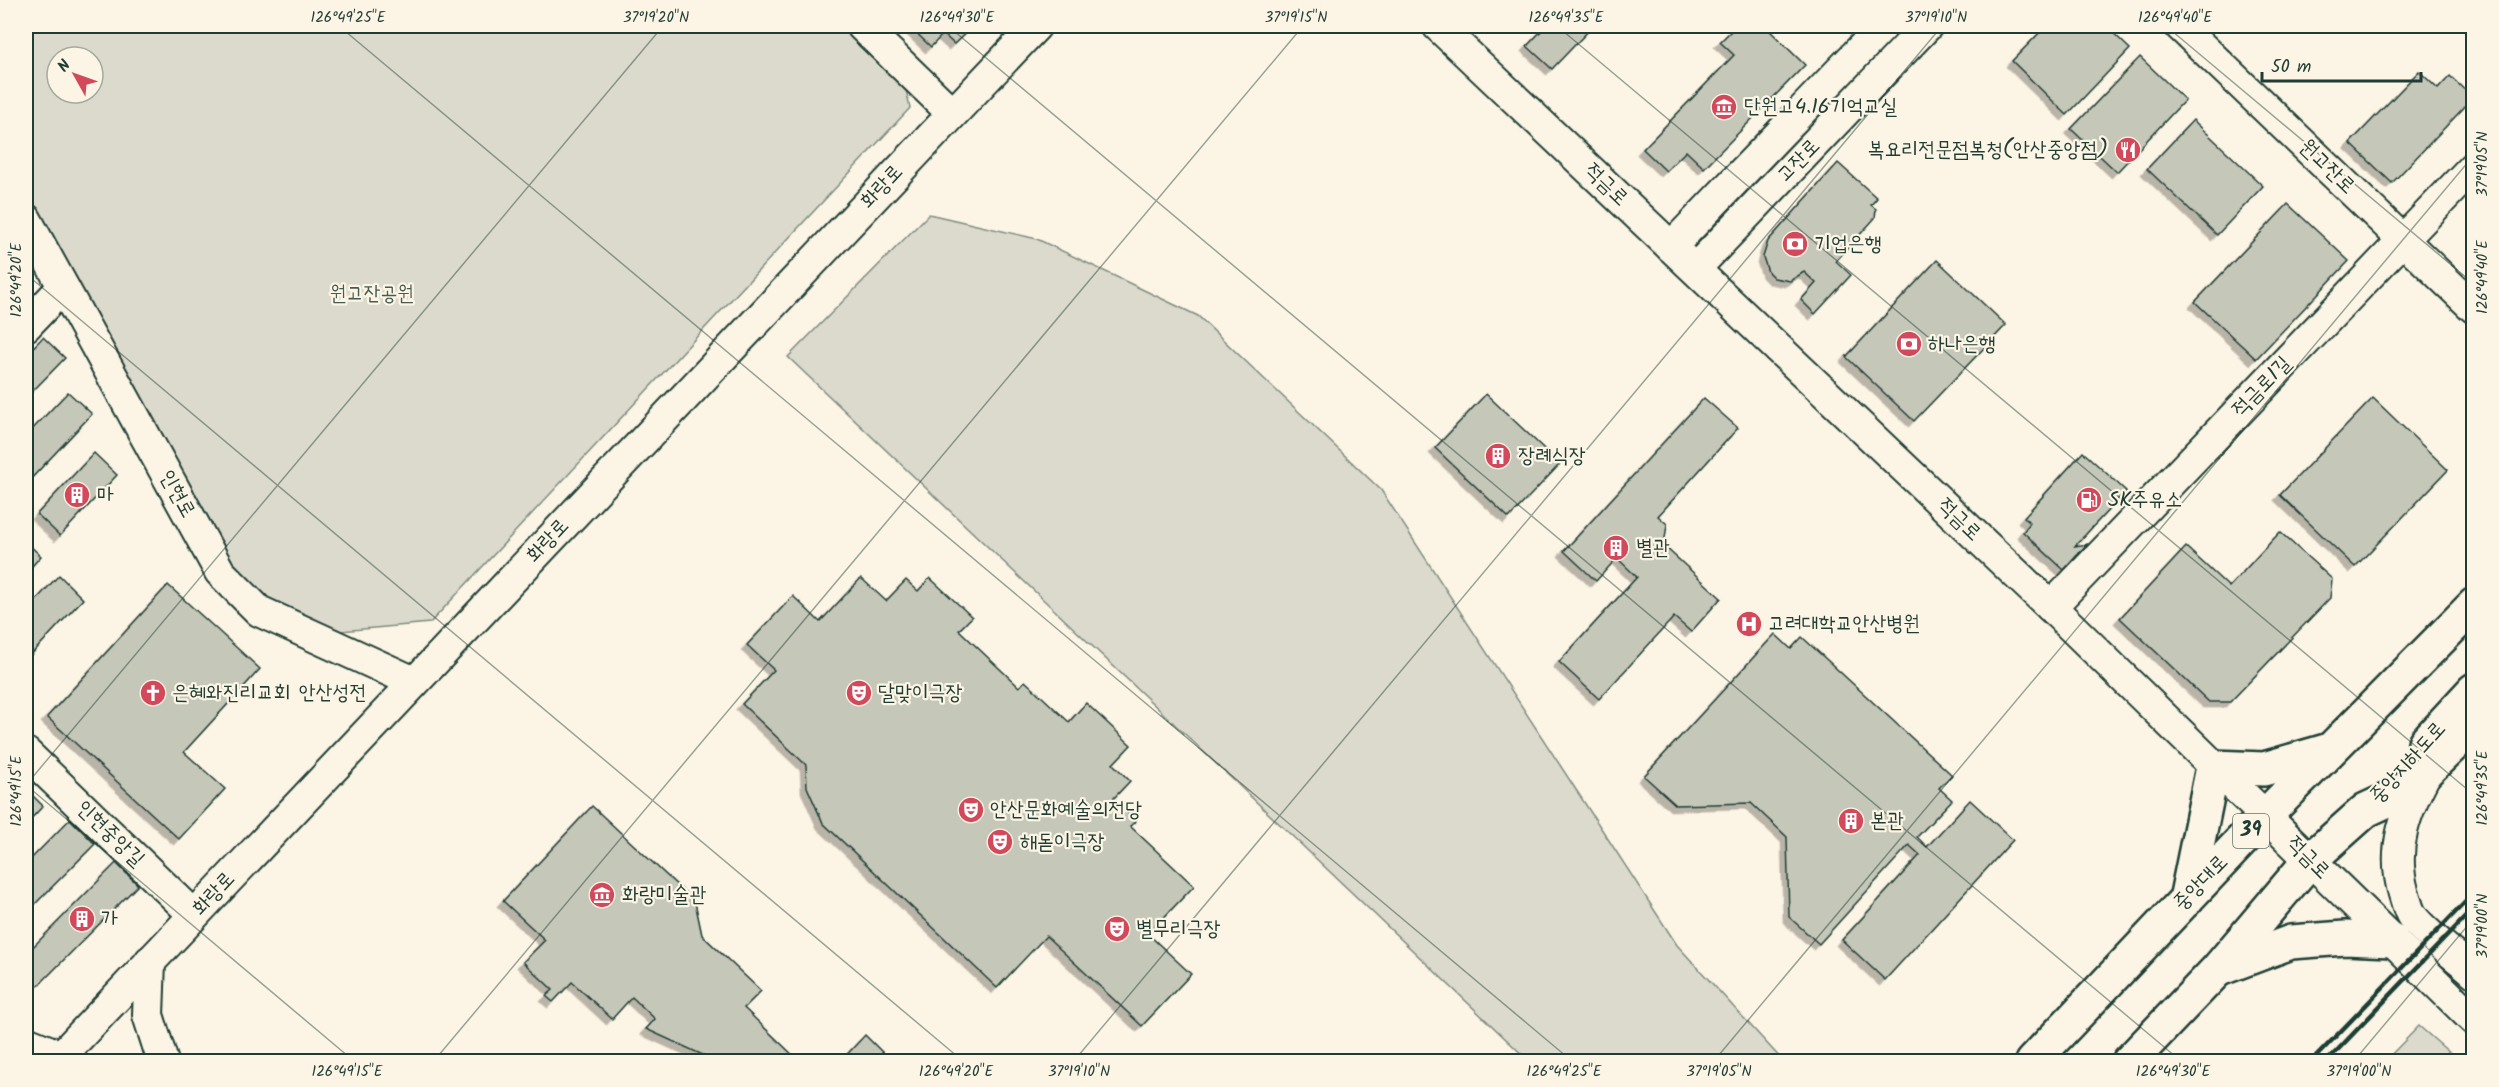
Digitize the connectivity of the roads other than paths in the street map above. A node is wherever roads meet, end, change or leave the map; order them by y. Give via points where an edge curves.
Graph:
1 (862, 26) edge
2 (1036, 26) edge
3 (1438, 26) edge
4 (1883, 26) edge
5 (1927, 26) edge
6 (2180, 26) edge
7 (952, 113) junction
8 (2474, 166) edge
9 (26, 219) edge
10 (2403, 240) junction
11 (1671, 247) junction
12 (1695, 270) junction
13 (63, 287) junction
14 (2474, 308) edge
15 (26, 326) edge
16 (2474, 604) edge
17 (2050, 607) junction
18 (414, 682) junction
19 (2474, 690) edge
20 (2474, 724) edge
21 (2330, 750) junction
22 (26, 753) edge
23 (2213, 767) junction
24 (2430, 768) junction
25 (2366, 810) junction
26 (2265, 816) junction
27 (2310, 860) junction
28 (2186, 900) junction
29 (194, 915) junction
30 (2392, 940) junction
31 (150, 961) junction
32 (2217, 970) junction
33 (2472, 970) edge
34 (2474, 1020) edge
35 (26, 1042) edge
36 (61, 1060) edge
37 (163, 1062) edge
38 (2032, 1062) edge
39 (2130, 1062) edge

1 - 7 street
2 - 7 street, 화랑로
3 - 11 street, 적금로
4 - 11 street, 고잔로
5 - 12 street, 고잔로
6 - 10 street, 원고잔로
7 - 18 street, 화랑로
8 - 10 street, 적금로1길
9 - 13 street, 인현로
10 - 14 street, 원고잔로
10 - 17 street, 적금로1길
11 - 12 street, 적금로
12 - 17 street, 적금로
13 - 15 street
13 - 18 street, 인현로 via 220,572 259,611
16 - 21 main road, 중앙대로 / 39
17 - 23 street, 적금로
18 - 29 street, 화랑로
19 - 25 main road, 중앙지하도로
20 - 24 main road
21 - 23 main road via 2264,769
21 - 26 main road, 중앙대로 / 39
22 - 29 street, 인현중앙길
23 - 26 street, 적금로
23 - 28 main road
24 - 25 main road via 2394,797
24 - 33 street via 2404,820 2399,846 2400,881 2411,915
25 - 27 main road
26 - 27 street, 적금로
26 - 28 main road, 중앙대로 / 39
27 - 30 street, 적금로
27 - 32 main road
28 - 38 main road, 중앙대로 / 39
29 - 31 street, 화랑로
30 - 32 main road via 2335,938 2291,942
30 - 34 street, 적금로
31 - 36 street, 화랑로
31 - 37 street via 148,1015
32 - 39 main road
35 - 36 street

